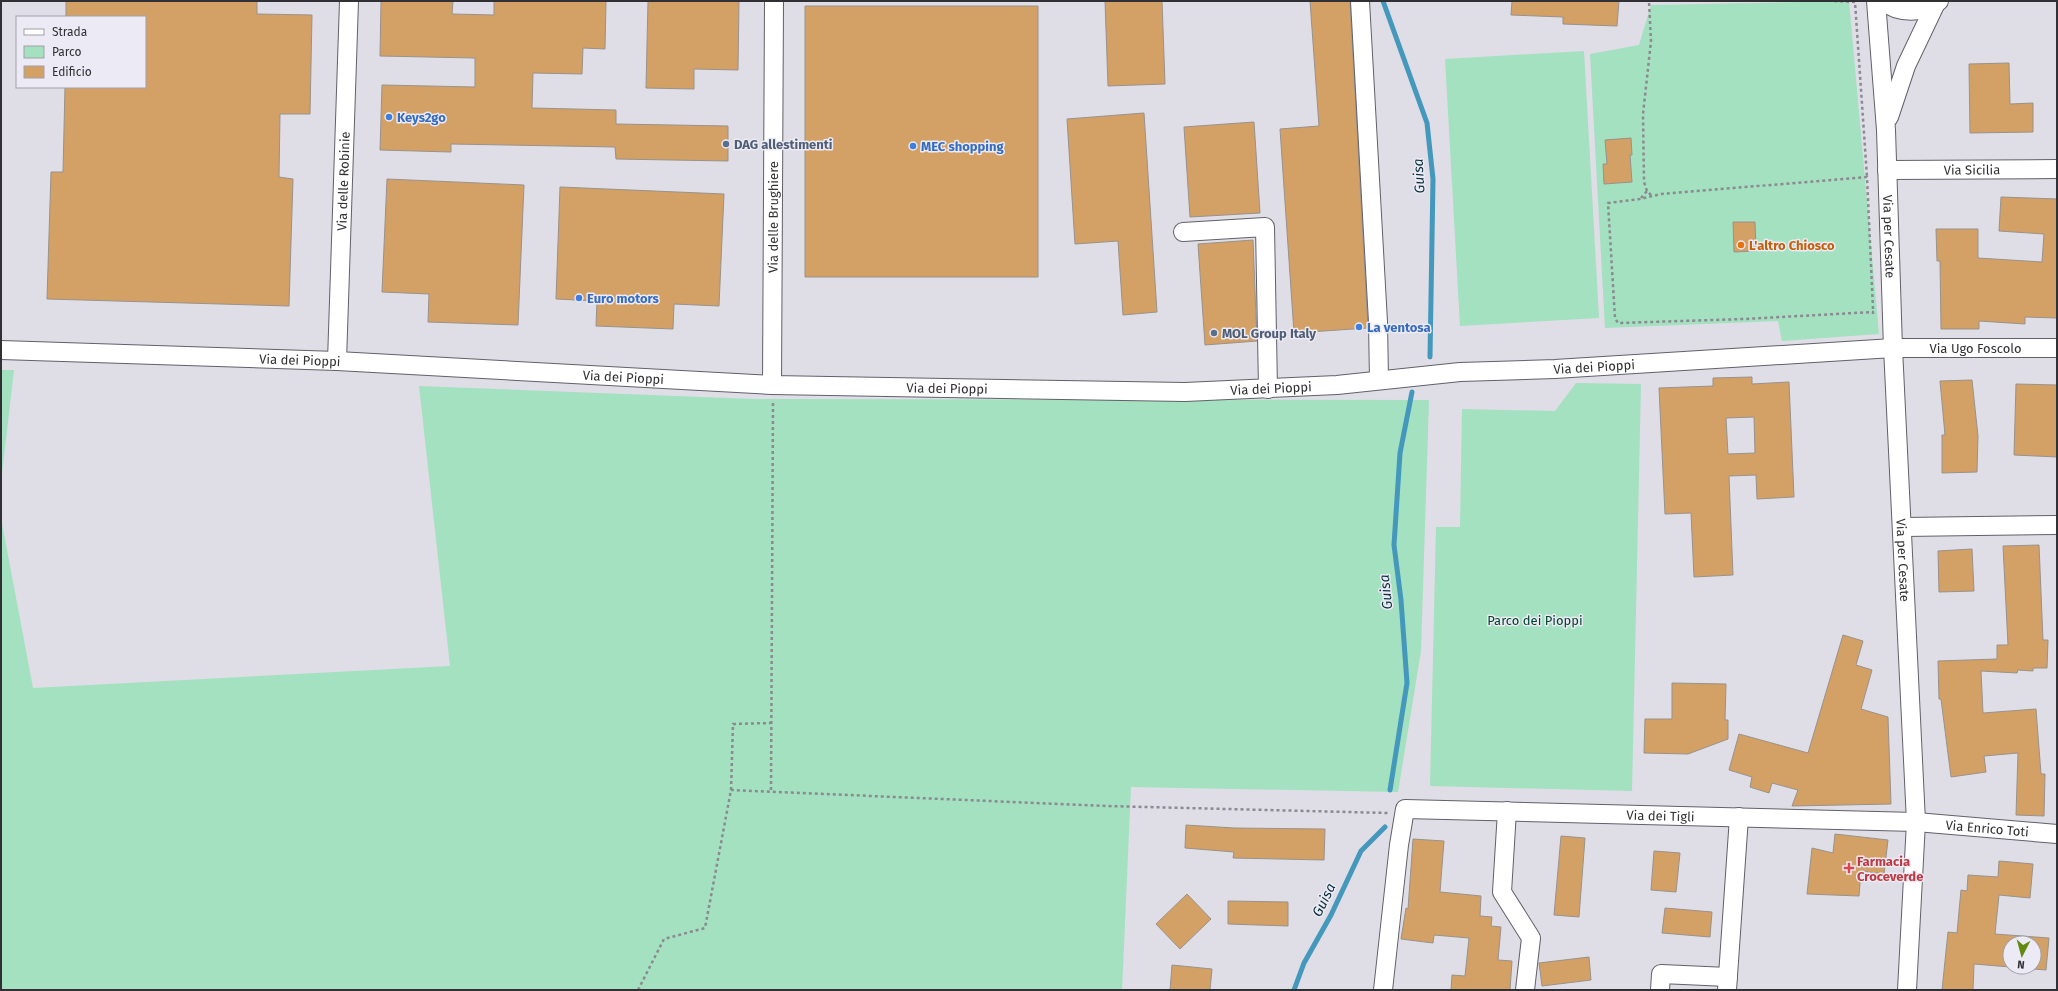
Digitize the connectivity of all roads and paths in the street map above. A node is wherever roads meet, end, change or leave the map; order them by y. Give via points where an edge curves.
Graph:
1 (348, 1) edge
2 (774, 1) edge
3 (1360, 1) edge
4 (1649, 1) edge
5 (1834, 1) edge
6 (1876, 1) edge
7 (1883, 1) edge
8 (1938, 2) edge
9 (1886, 130) junction
10 (2057, 169) edge
11 (1887, 170) junction
12 (1867, 177) junction
13 (1647, 191) junction
14 (1653, 196) junction
15 (1640, 199) junction
16 (1183, 232) dead end
17 (1873, 312) junction
18 (1873, 319) dead end
19 (1893, 348) junction
20 (2057, 348) edge
21 (1, 350) edge
22 (337, 361) junction
23 (1379, 380) junction
24 (772, 385) junction
25 (1268, 389) junction
26 (2057, 524) edge
27 (1903, 527) junction
28 (771, 723) junction
29 (731, 790) junction
30 (771, 790) junction
31 (1406, 809) junction
32 (1507, 811) junction
33 (1739, 817) junction
34 (1916, 822) junction
35 (2057, 834) edge
36 (1727, 984) edge
37 (638, 990) edge
38 (1383, 990) edge
39 (1525, 990) edge
40 (1660, 990) edge
41 (1907, 990) edge

1 - 22 street, Via delle Robinie
2 - 24 street, Via delle Brughiere
3 - 23 street
4 - 13 path via 1652,41 1643,114 1644,182
5 - 12 path via 1855,2
6 - 9 street, Via per Cesate
7 - 8 street via 1897,9 1911,11 1924,9
8 - 9 street, Via per Cesate via 1906,66
9 - 11 street, Via per Cesate
10 - 11 street, Via Sicilia
11 - 19 street, Via per Cesate
12 - 14 path
12 - 17 path
13 - 14 path
13 - 15 path
14 - 15 path
15 - 17 path via 1608,203 1615,318 1618,323
16 - 25 street via 1266,227
17 - 18 path
19 - 20 street, Via Ugo Foscolo
19 - 23 street, Via dei Pioppi via 1555,369 1460,372
19 - 27 street, Via per Cesate
21 - 22 street, Via dei Pioppi
22 - 24 street, Via dei Pioppi
23 - 25 street, Via dei Pioppi
24 - 25 street, Via dei Pioppi via 1185,392
24 - 28 path
26 - 27 street
27 - 34 street, Via per Cesate
28 - 29 path via 732,724
28 - 30 path
29 - 30 path
29 - 37 path via 705,928 664,939
30 - 31 path via 1106,806 1388,813
31 - 32 street, Via dei Tigli
31 - 38 street via 1399,846
32 - 33 street, Via dei Tigli
32 - 39 street via 1502,892 1531,938
33 - 34 street, Via dei Tigli
33 - 36 street
34 - 35 street, Via Enrico Toti
34 - 41 street, Via per Cesate
36 - 40 street via 1661,974

